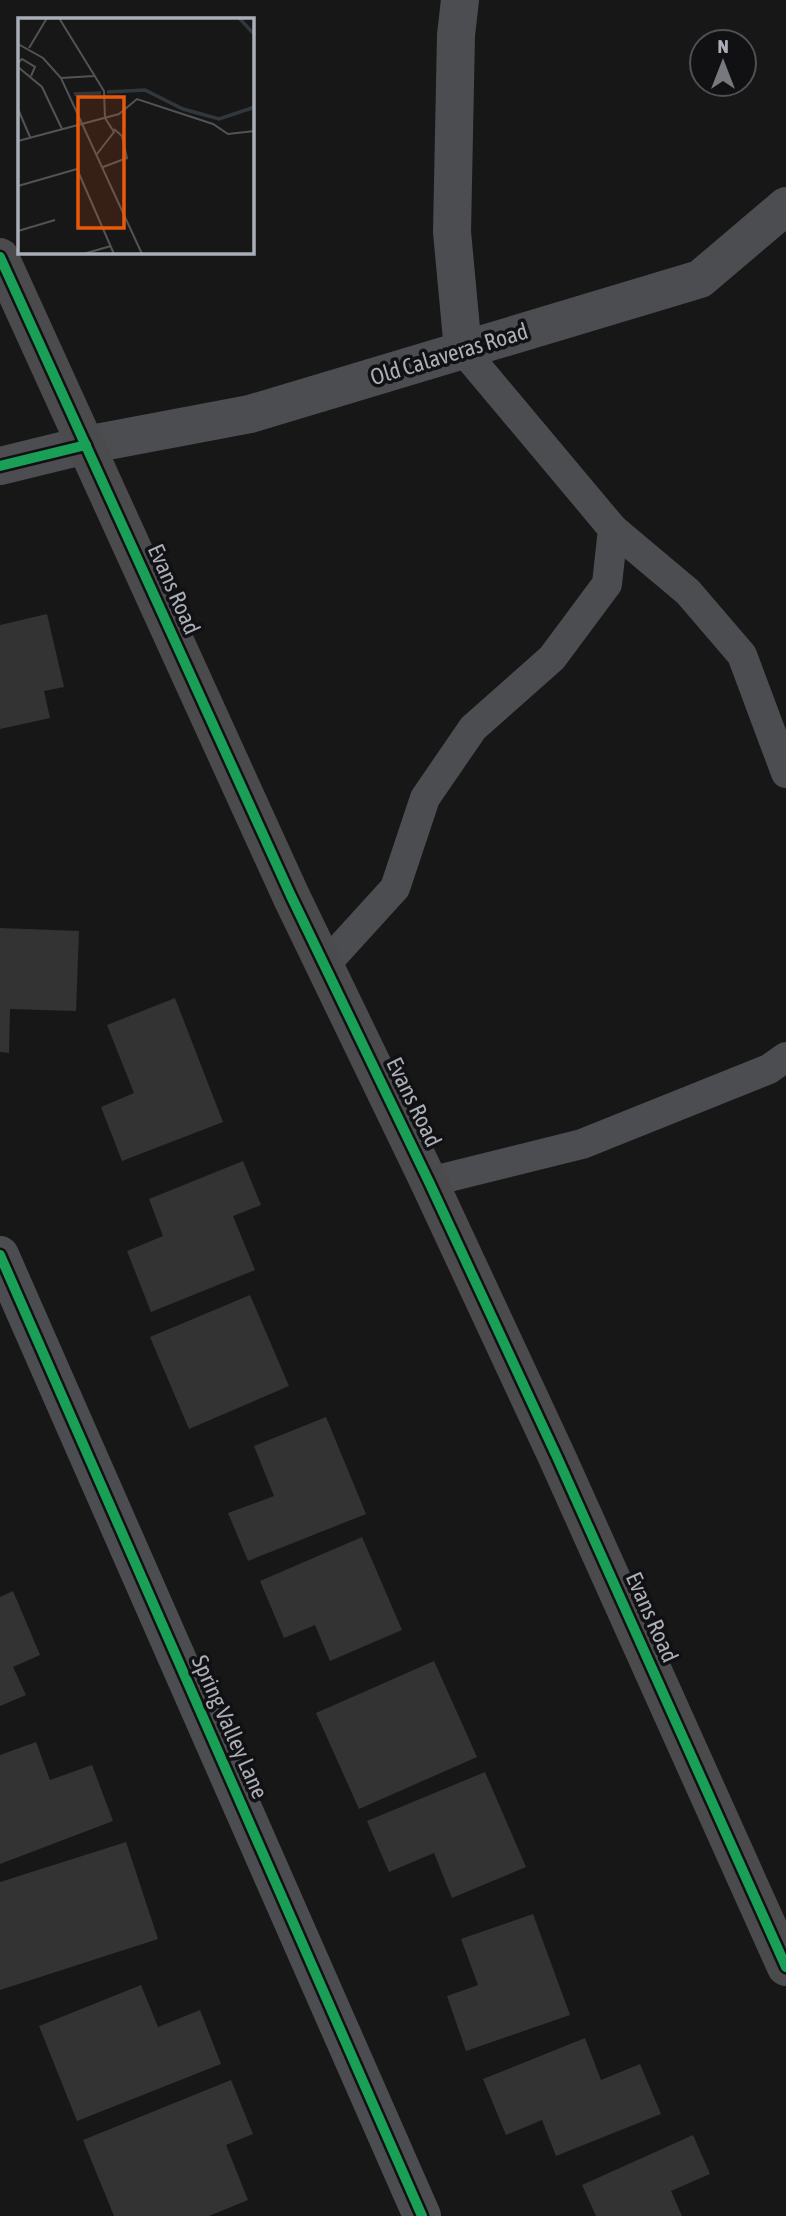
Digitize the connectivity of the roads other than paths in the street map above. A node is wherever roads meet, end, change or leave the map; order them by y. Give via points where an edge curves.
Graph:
1 (460, 0) edge
2 (786, 206) edge
3 (0, 257) edge
4 (463, 350) junction
5 (86, 445) junction
6 (0, 466) edge
7 (613, 529) junction
8 (786, 773) edge
9 (324, 966) junction
10 (786, 1057) edge
11 (429, 1182) junction
12 (0, 1255) edge
13 (786, 1967) edge
14 (422, 2216) edge

1 - 4 street via 452,232
2 - 4 street, Old Calaveras Road via 700,279
3 - 5 street, Evans Road
4 - 5 street, Old Calaveras Road via 250,414
4 - 7 lane
5 - 6 street, Old Calaveras Road
5 - 9 street, Evans Road
7 - 8 lane via 688,592 742,655
7 - 9 lane via 607,584 552,658 473,728 425,798 396,887
9 - 11 street, Evans Road
10 - 11 lane via 769,1069 582,1144
11 - 13 street, Evans Road
12 - 14 street, Spring Valley Lane

